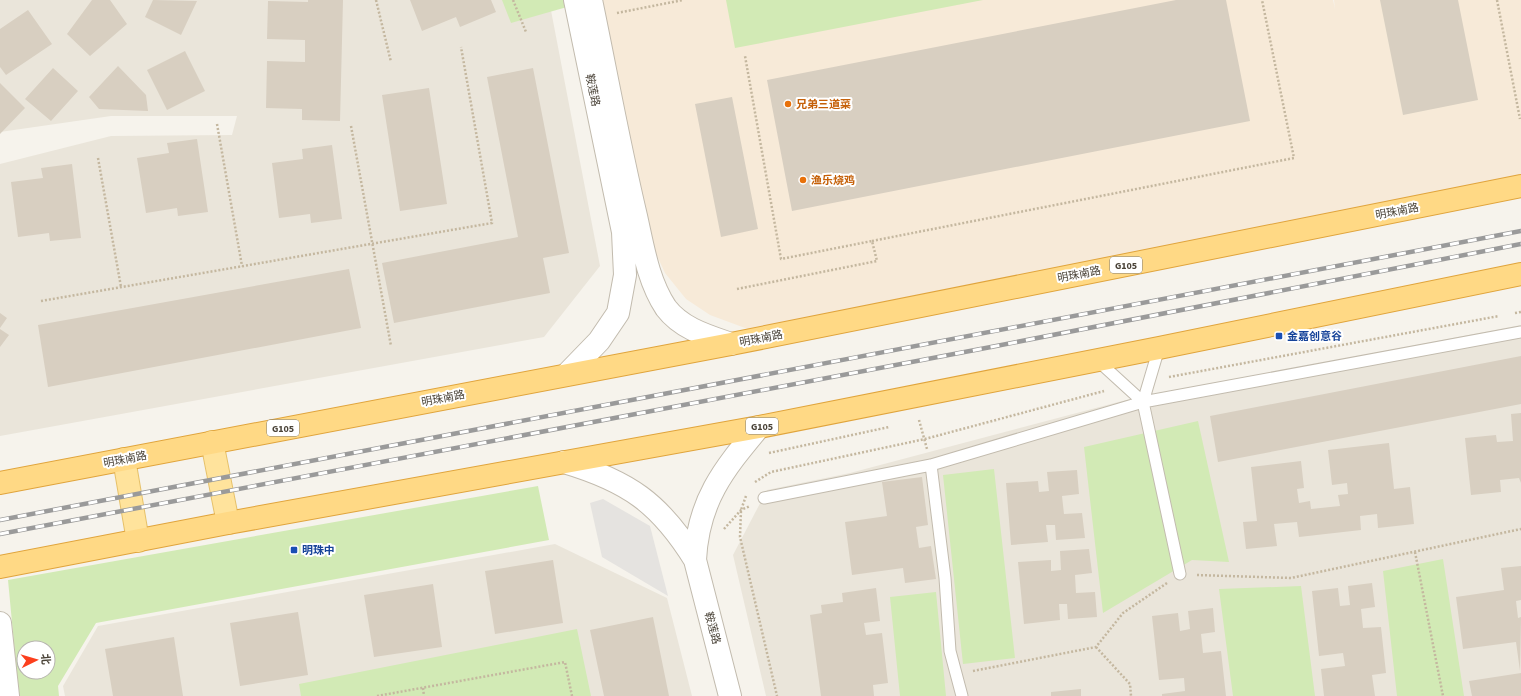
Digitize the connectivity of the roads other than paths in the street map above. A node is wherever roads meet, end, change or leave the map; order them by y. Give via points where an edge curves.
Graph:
1 (575, 0) edge
2 (593, 9) edge
3 (619, 178) junction
4 (1521, 186) edge
5 (1521, 274) edge
6 (1521, 332) edge
7 (731, 344) junction
8 (1159, 348) junction
9 (1097, 360) junction
10 (566, 374) junction
11 (1143, 402) junction
12 (759, 427) junction
13 (212, 442) junction
14 (124, 459) junction
15 (564, 462) junction
16 (931, 465) junction
17 (0, 483) edge
18 (764, 498) road end
19 (228, 523) junction
20 (138, 541) junction
21 (695, 560) junction
22 (0, 567) edge
23 (1180, 574) road end
24 (0, 623) edge
25 (8, 696) edge
26 (730, 696) edge
27 (962, 696) edge

1 - 3 street, 鞍莲路
2 - 3 street, 鞍莲路
3 - 7 street via 650,276 666,308 682,324
3 - 10 street via 625,275 618,313 599,341
4 - 7 highway, 明珠南路 / G105
5 - 8 highway, G105
6 - 11 lane
7 - 10 highway, 明珠南路 / G105
8 - 9 highway, G105
8 - 11 lane
9 - 11 lane
9 - 12 highway, G105
10 - 13 highway, 明珠南路 / G105
11 - 16 lane
11 - 23 lane
12 - 15 highway, G105
12 - 21 street via 727,467 710,494 699,524
13 - 14 highway, 明珠南路 / G105
13 - 19 main road
14 - 17 highway, 明珠南路 / G105
14 - 20 main road
15 - 19 highway, G105
15 - 21 street via 605,476 644,498 664,516
16 - 18 lane
16 - 27 lane via 945,578 950,651
19 - 20 highway, G105
20 - 22 highway, G105
21 - 26 street, 鞍莲路
24 - 25 street

